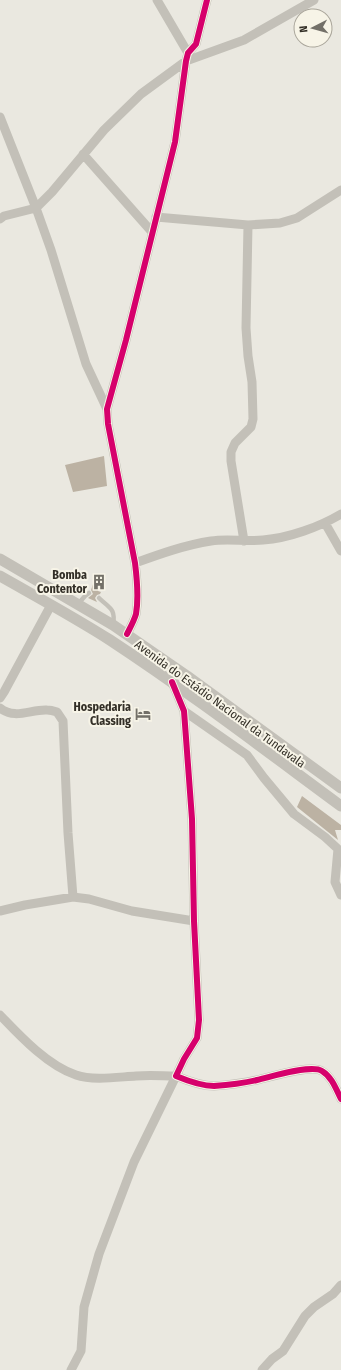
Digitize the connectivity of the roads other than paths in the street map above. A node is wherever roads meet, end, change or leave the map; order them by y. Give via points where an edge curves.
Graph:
1 (157, 0) edge
2 (207, 0) edge
3 (314, 0) edge
4 (187, 57) junction
5 (0, 117) edge
6 (83, 154) junction
7 (341, 190) edge
8 (36, 208) junction
9 (156, 217) junction
10 (0, 219) edge
11 (248, 225) junction
12 (152, 232) junction
13 (107, 409) junction
14 (341, 514) edge
15 (325, 523) junction
16 (244, 541) junction
17 (341, 551) edge
18 (0, 560) edge
19 (135, 562) junction
20 (0, 576) edge
21 (89, 594) dead end
22 (99, 598) dead end
23 (78, 604) junction
24 (51, 605) junction
25 (113, 625) junction
26 (127, 634) junction
27 (172, 682) junction
28 (0, 698) edge
29 (0, 708) edge
30 (184, 711) junction
31 (341, 788) edge
32 (341, 806) edge
33 (341, 895) edge
34 (73, 897) junction
35 (0, 911) edge
36 (194, 921) junction
37 (0, 1015) edge
38 (176, 1076) junction
39 (341, 1099) edge
40 (341, 1285) edge
41 (71, 1370) edge
42 (262, 1370) edge

1 - 4 street
2 - 4 street via 196,44
3 - 4 street via 244,40
4 - 6 street via 140,94
4 - 9 street via 175,142
5 - 8 street
6 - 8 street
6 - 12 street
7 - 11 street via 298,218 280,223
8 - 10 street
8 - 13 street via 86,364
9 - 11 street
9 - 12 street
11 - 16 street via 246,328 253,419 231,452
12 - 13 street
13 - 19 street
14 - 15 street
15 - 16 street via 295,534
15 - 17 street
16 - 19 street via 213,540
18 - 23 street, Avenida do Estádio Nacional da Tundavala
19 - 26 street via 138,600 136,615
20 - 24 street, Avenida do Estádio Nacional da Tundavala
21 - 23 lane
22 - 25 lane via 113,612
23 - 25 street, Avenida do Estádio Nacional da Tundavala
24 - 27 street, Avenida do Estádio Nacional da Tundavala
24 - 28 street
25 - 26 street, Avenida do Estádio Nacional da Tundavala
26 - 31 street, Avenida do Estádio Nacional da Tundavala
27 - 30 street
27 - 32 street, Avenida do Estádio Nacional da Tundavala
29 - 34 street via 6,712 23,714 47,710 57,712 63,721
30 - 33 street via 247,755 294,814 338,849 335,882
30 - 36 street via 192,819
34 - 35 street
34 - 36 street via 132,911
36 - 38 street via 198,1032
37 - 38 street via 54,1064 76,1076 104,1079
38 - 39 street via 189,1082 214,1086 297,1071 322,1070 330,1078
38 - 41 street via 134,1162 99,1254 84,1308 80,1351
40 - 42 street via 305,1316 283,1351

